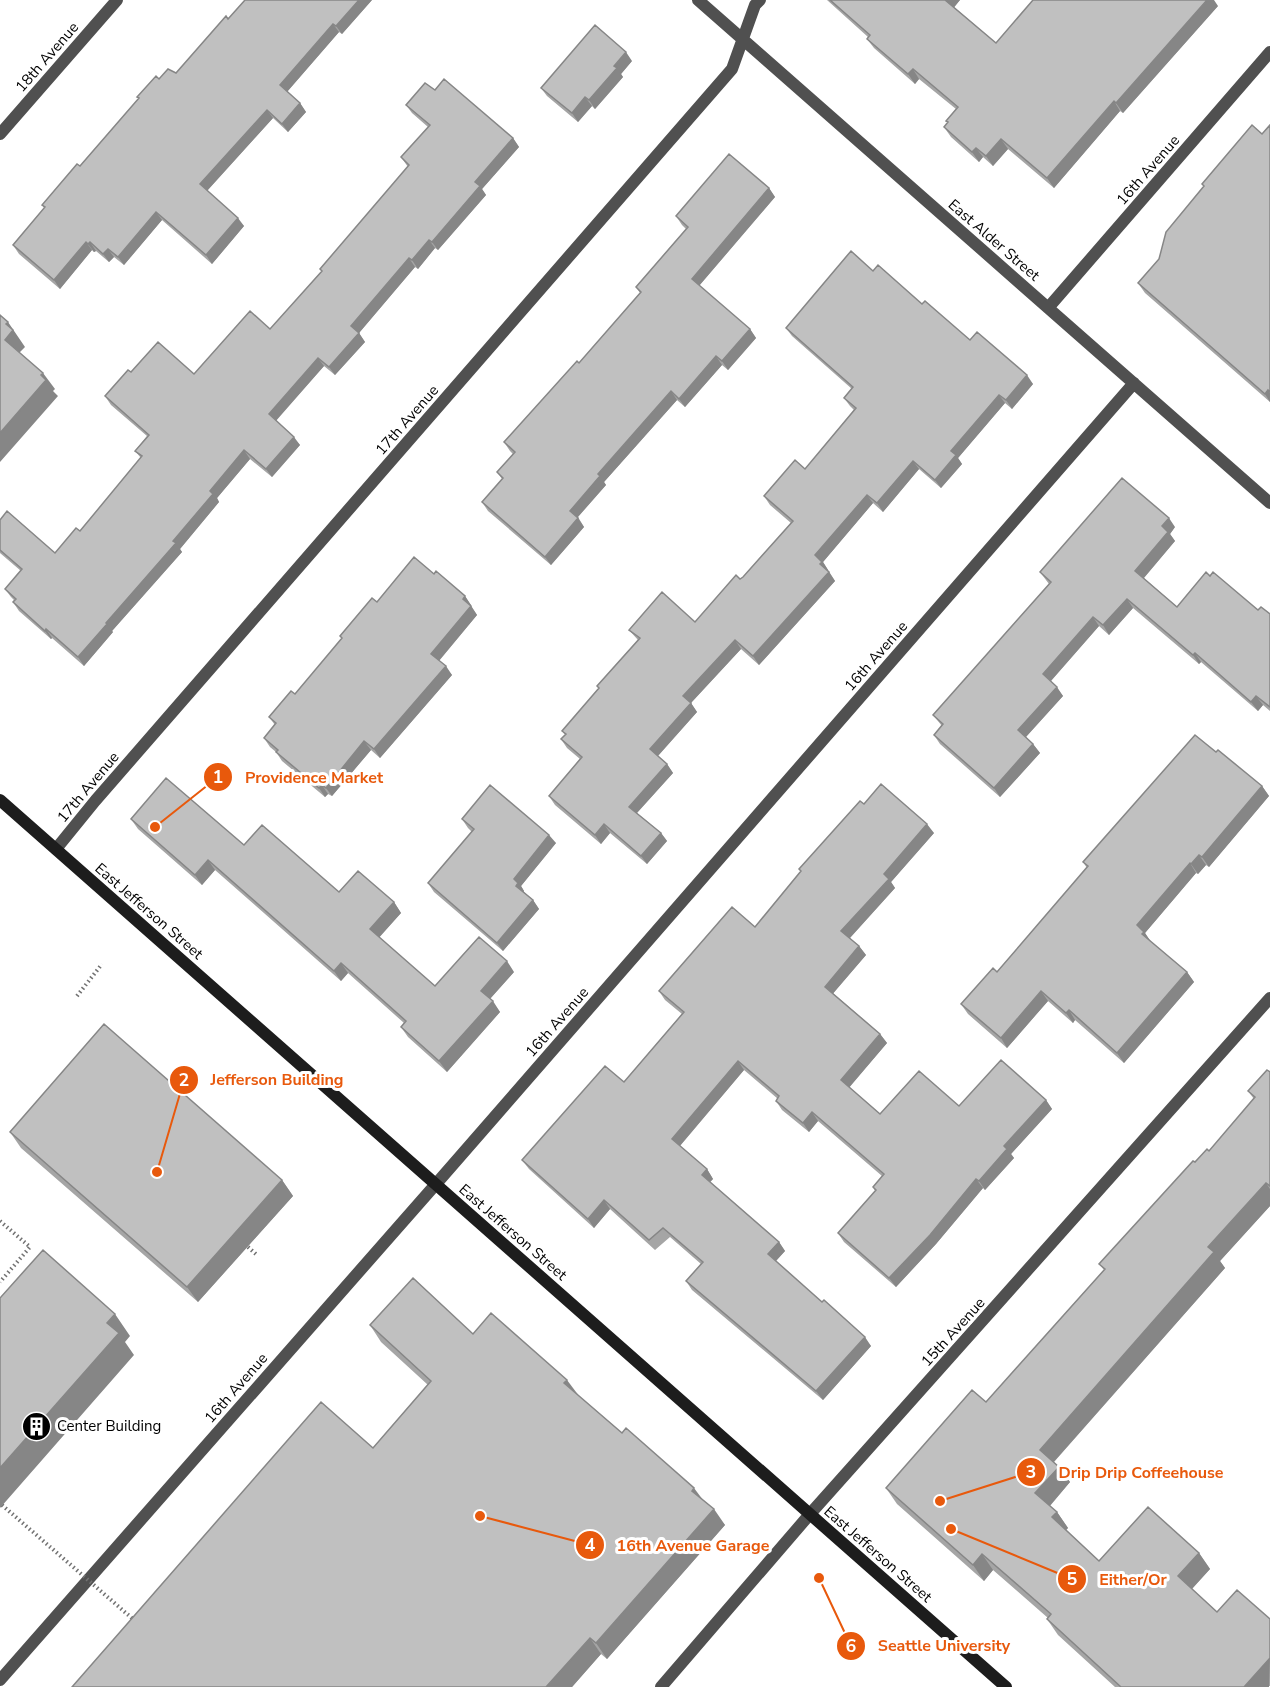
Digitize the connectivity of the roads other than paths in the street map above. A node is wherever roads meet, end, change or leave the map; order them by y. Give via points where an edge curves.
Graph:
1 (117, 0) edge
2 (698, 0) edge
3 (760, 0) edge
4 (743, 39) junction
5 (1270, 52) edge
6 (0, 134) edge
7 (1048, 308) junction
8 (1134, 383) junction
9 (1270, 503) edge
10 (0, 800) edge
11 (56, 849) junction
12 (1270, 998) edge
13 (436, 1184) junction
14 (810, 1514) junction
15 (0, 1680) edge
16 (661, 1687) edge
17 (1006, 1687) edge

1 - 6 street, 18th Avenue
2 - 4 street, East Alder Street
3 - 4 street, 17th Avenue
4 - 7 street, East Alder Street
4 - 11 street, 17th Avenue via 732,69
5 - 7 street, 16th Avenue
7 - 8 street, East Alder Street
8 - 9 street, East Alder Street
8 - 13 street, 16th Avenue
10 - 11 street, East Jefferson Street
11 - 13 street, East Jefferson Street
12 - 14 street, 15th Avenue
13 - 14 street, East Jefferson Street
13 - 15 street, 16th Avenue
14 - 16 street, 15th Avenue
14 - 17 street, East Jefferson Street

